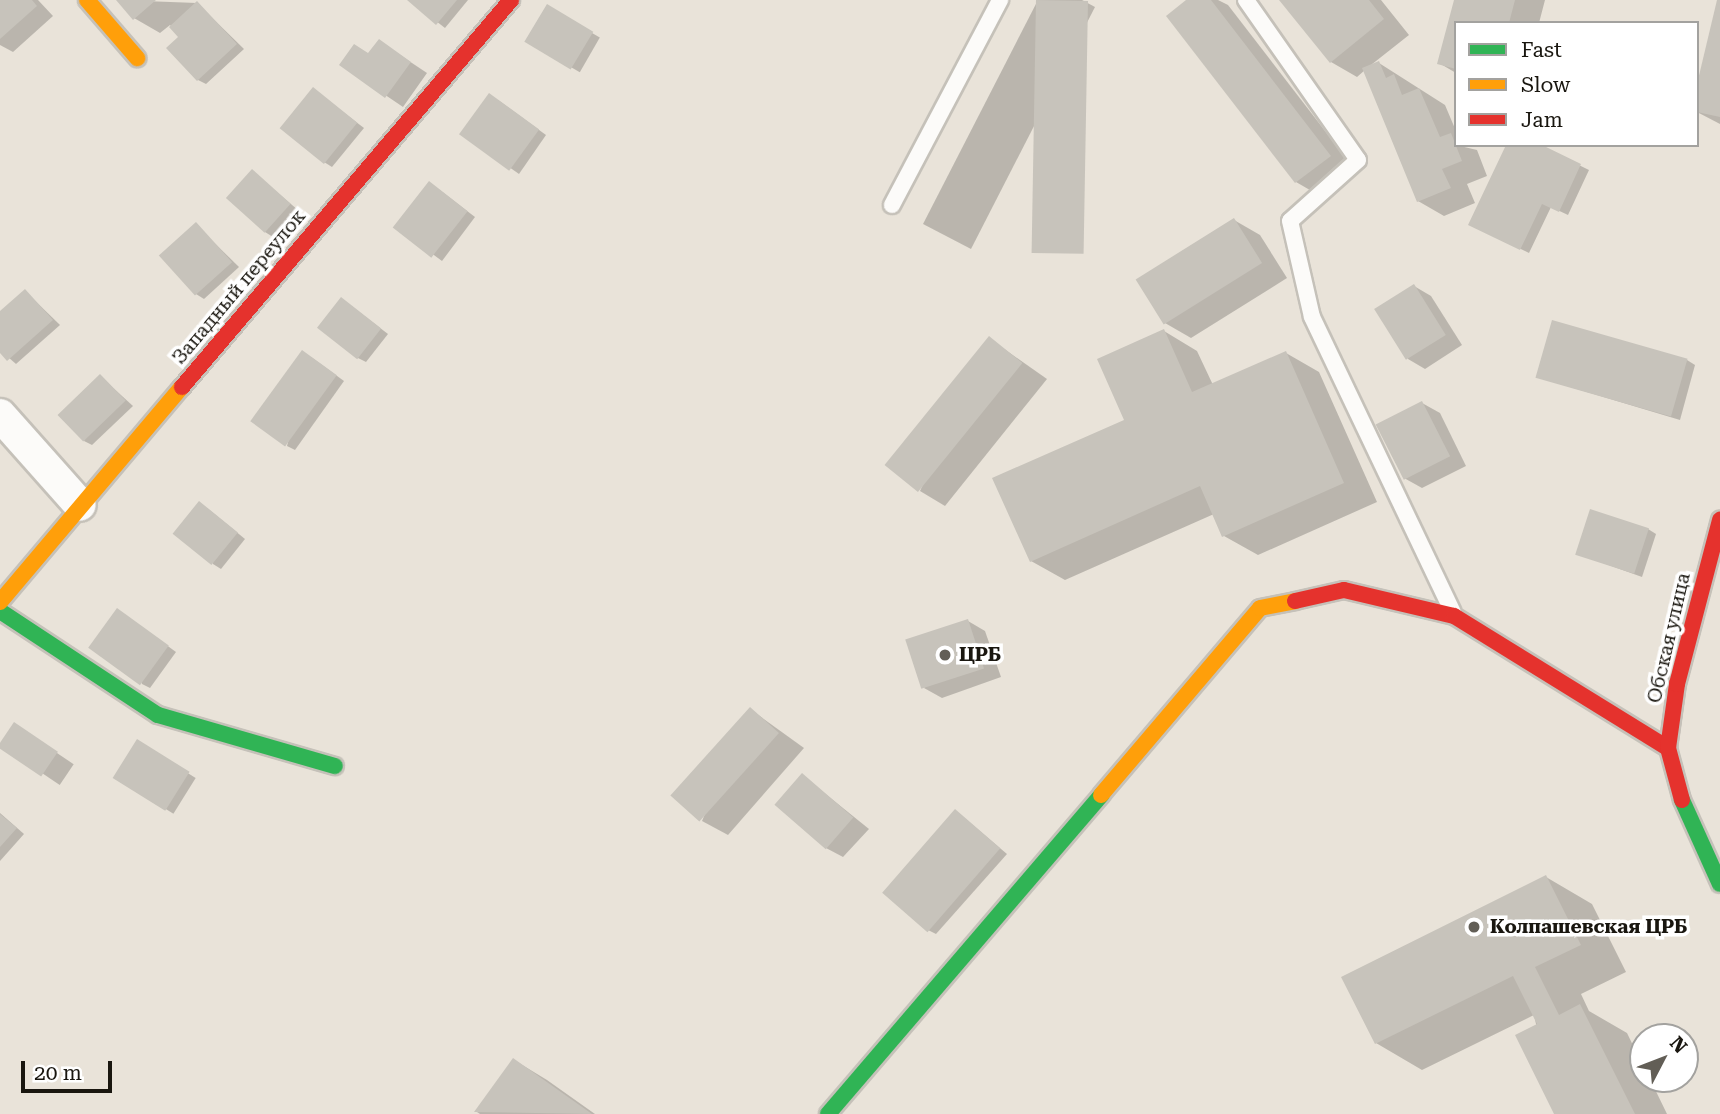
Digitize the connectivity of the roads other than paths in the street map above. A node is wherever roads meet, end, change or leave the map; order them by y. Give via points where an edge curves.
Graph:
1 (87, 0) edge
2 (511, 0) edge
3 (1000, 0) edge
4 (1246, 0) edge
5 (137, 58) dead end
6 (891, 205) dead end
7 (0, 415) edge
8 (80, 505) junction
9 (1720, 520) edge
10 (0, 601) edge
11 (0, 611) edge
12 (1454, 616) junction
13 (1668, 748) junction
14 (335, 765) dead end
15 (1720, 884) edge
16 (828, 1114) edge

1 - 5 street
2 - 8 street, Западный переулок
3 - 6 lane
4 - 12 lane via 1358,160 1290,221 1312,317
7 - 8 street
8 - 10 street, Западный переулок
9 - 13 street, Обская улица via 1676,684
11 - 14 street via 158,715
12 - 13 street
12 - 16 street via 1344,590 1260,608
13 - 15 street, Обская улица via 1683,802

